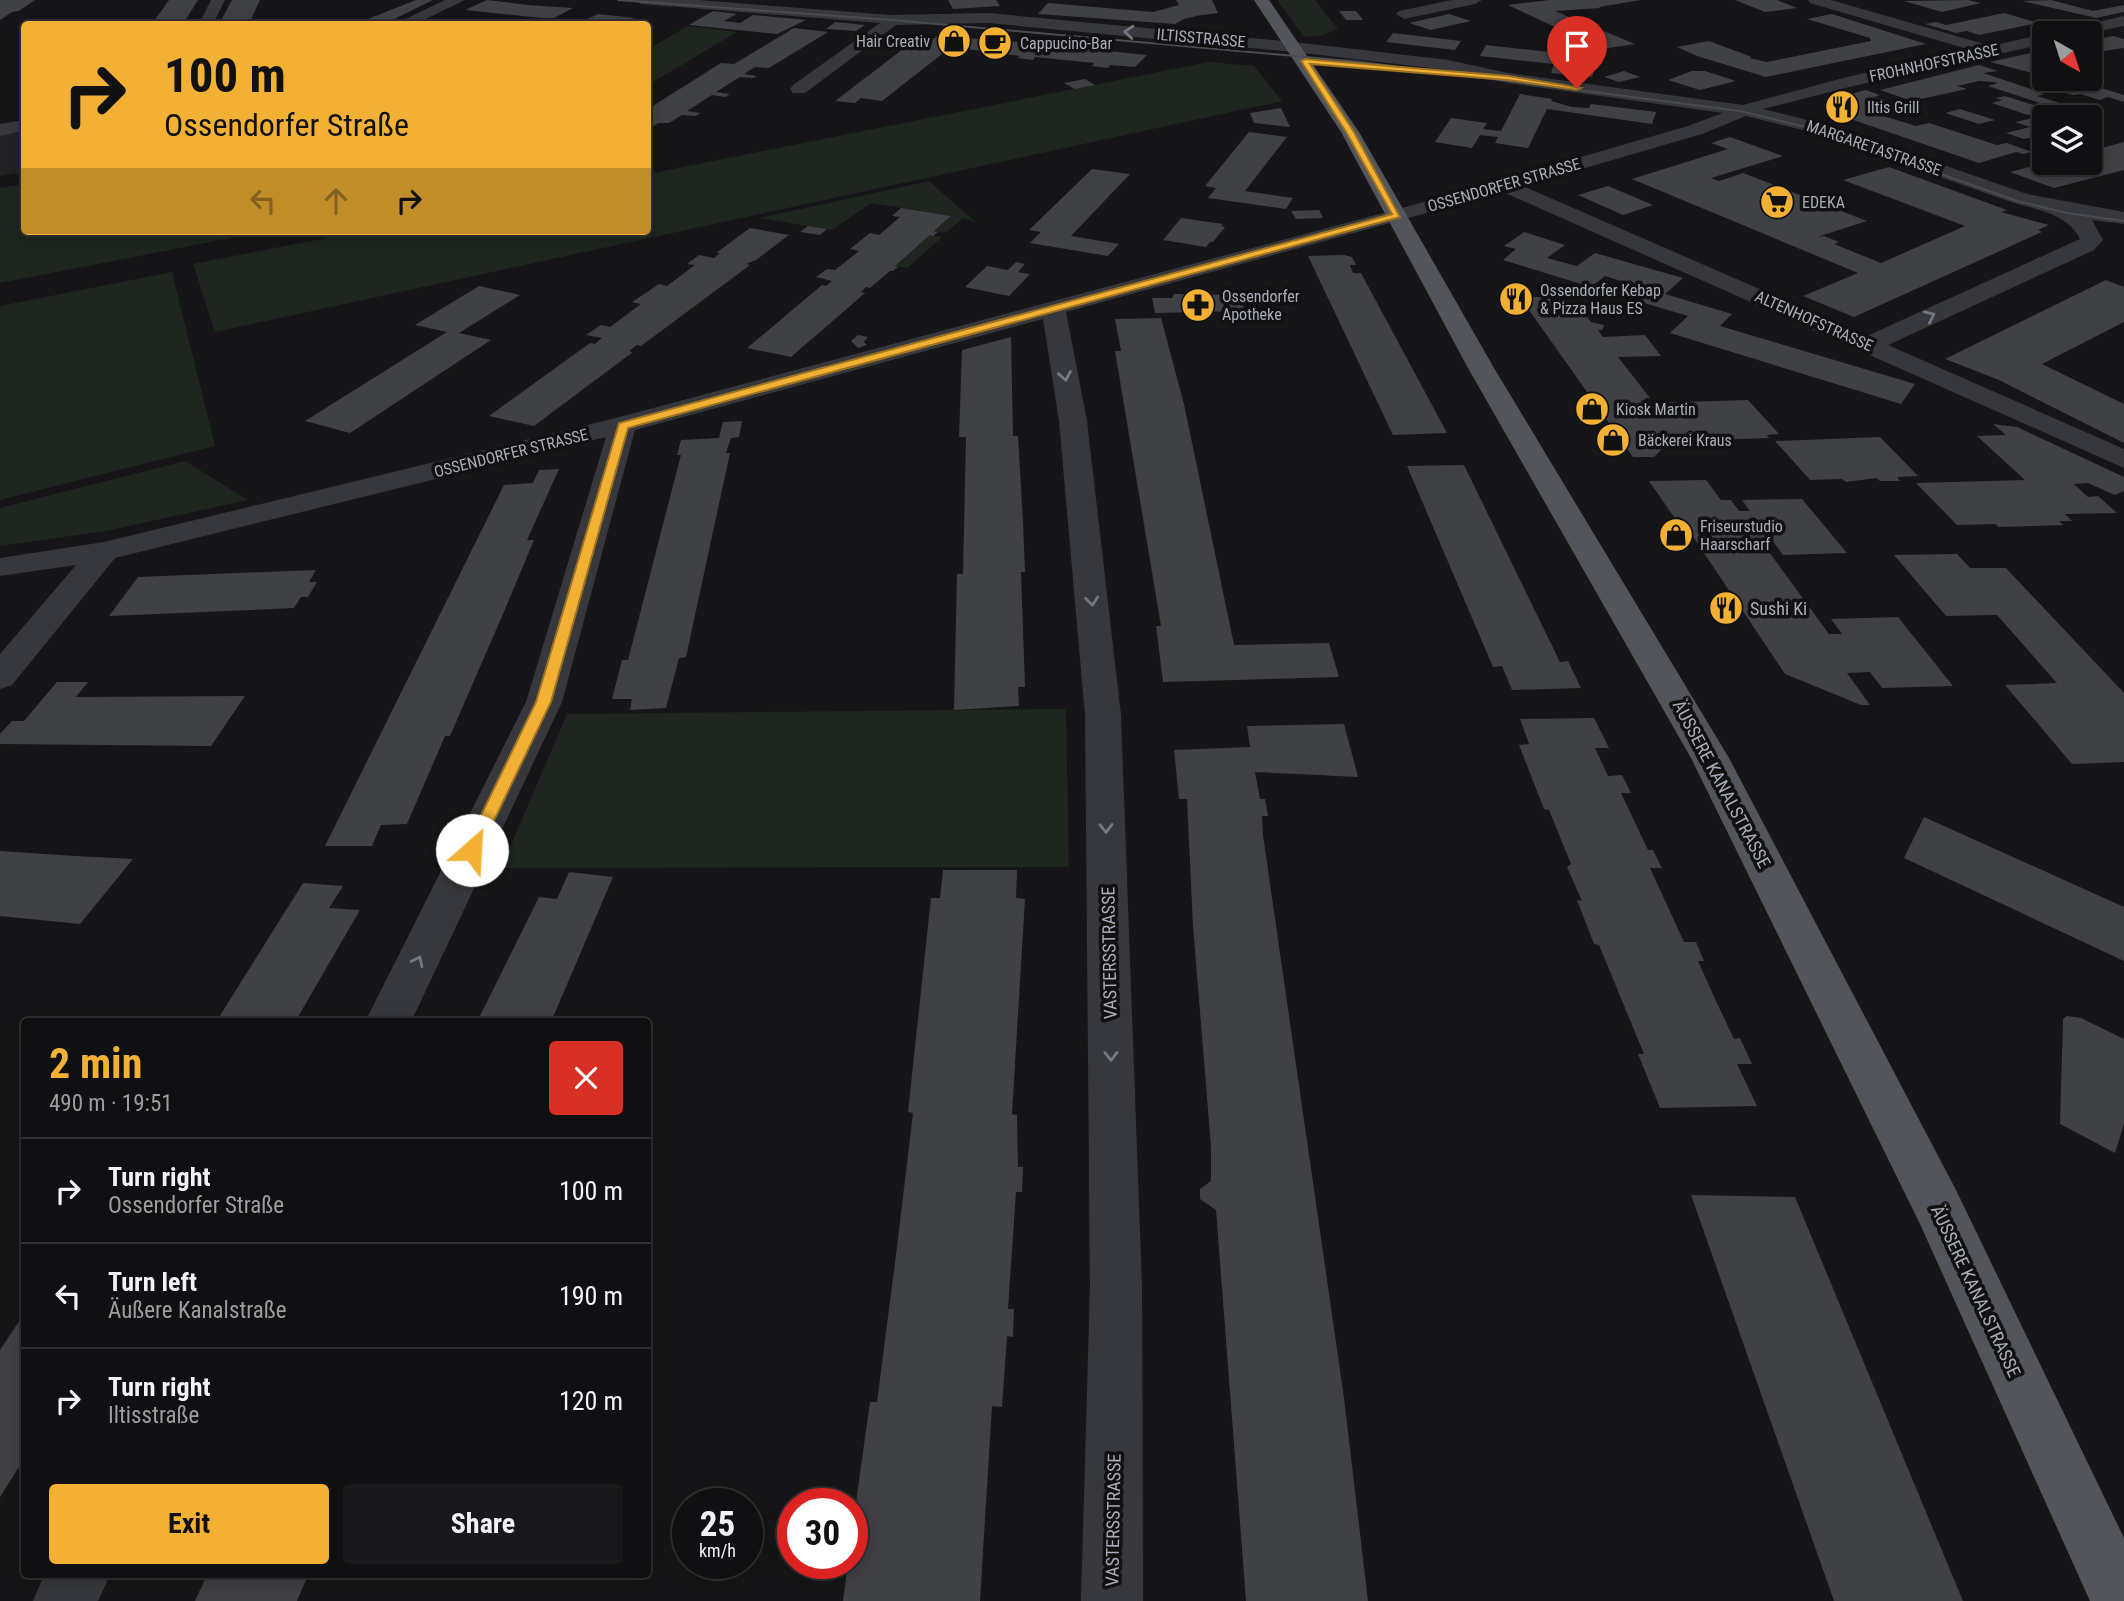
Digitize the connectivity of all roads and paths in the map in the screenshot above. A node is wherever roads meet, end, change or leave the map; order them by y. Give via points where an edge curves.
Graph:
1 (218, 0) edge
2 (458, 0) edge
3 (641, 0) edge
4 (1261, 0) edge
5 (1475, 0) edge
6 (1815, 0) edge
7 (705, 3) edge
8 (1404, 14) dead end
9 (668, 18) dead end
10 (1274, 18) junction
11 (893, 19) junction
12 (208, 21) edge
13 (410, 21) edge
14 (2124, 21) edge
15 (2102, 26) edge
16 (1209, 39) junction
17 (2032, 42) edge
18 (1294, 47) junction
19 (1990, 51) junction
20 (1247, 58) junction
21 (1305, 61) junction
22 (1508, 78) junction
23 (1322, 87) junction
24 (799, 89) dead end
25 (1743, 110) junction
26 (21, 126) edge
27 (0, 130) edge
28 (1504, 185) junction
29 (2042, 205) junction
30 (1397, 215) junction
31 (2124, 218) edge
32 (2113, 240) dead end
33 (2086, 245) junction
34 (1053, 308) junction
35 (1868, 345) junction
36 (623, 425) junction
37 (2124, 459) edge
38 (104, 551) junction
39 (0, 567) edge
40 (0, 677) edge
41 (390, 1018) edge
42 (77, 1578) edge
43 (64, 1601) edge
44 (1112, 1601) edge
45 (2122, 1601) edge

1 - 12 street
2 - 13 street
3 - 7 street, ILTISSTRASSE
4 - 10 main road, ÄUSSERE KANALSTRASSE
5 - 8 street
6 - 19 street
7 - 9 street
7 - 11 street, ILTISSTRASSE
10 - 16 street via 1267,28 1250,34
10 - 18 main road, ÄUSSERE KANALSTRASSE
16 -> 11 street, ILTISSTRASSE via 988,18
11 - 20 street, ILTISSTRASSE
11 - 24 street
14 - 15 street
16 - 18 street, ILTISSTRASSE
17 - 19 street, FROHNHOFSTRASSE
18 - 21 main road, ÄUSSERE KANALSTRASSE
18 - 22 street, ILTISSTRASSE via 1448,65
19 - 25 street, FROHNHOFSTRASSE
20 - 21 street, ILTISSTRASSE
20 - 23 street via 1279,65
21 - 22 street, ILTISSTRASSE
21 - 23 main road, ÄUSSERE KANALSTRASSE
22 - 25 street, ILTISSTRASSE
23 - 30 main road, ÄUSSERE KANALSTRASSE
25 - 28 street, OSSENDORFER STRASSE via 1695,130
25 - 29 street, MARGARETASTRASSE via 1821,129
26 - 27 street
28 - 30 street, OSSENDORFER STRASSE
28 - 35 street, ALTENHOFSTRASSE
29 - 31 street, MARGARETASTRASSE
29 - 33 street, MARGARETASTRASSE via 2084,224 2092,240
30 - 34 street, OSSENDORFER STRASSE
30 - 45 main road, ÄUSSERE KANALSTRASSE via 1481,368 1710,758 1938,1208
32 - 33 street
35 -> 33 street
34 - 36 street, OSSENDORFER STRASSE
34 -> 44 street, VASTERSSTRASSE via 1073,421 1103,715 1116,1286
35 - 37 street, ALTENHOFSTRASSE
36 - 38 street, OSSENDORFER STRASSE
41 -> 36 street via 544,702
38 - 39 street, OSSENDORFER STRASSE
38 - 40 street
42 - 43 street

